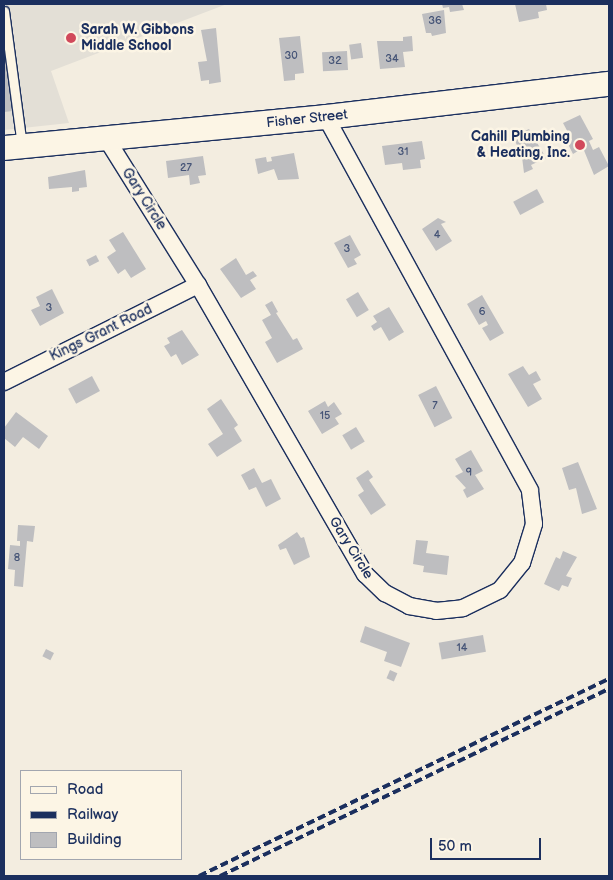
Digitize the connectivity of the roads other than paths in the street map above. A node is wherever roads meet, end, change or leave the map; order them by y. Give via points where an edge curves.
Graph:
1 (4, 11) edge
2 (609, 84) edge
3 (326, 117) junction
4 (106, 138) junction
5 (13, 148) edge
6 (198, 285) junction
7 (4, 382) edge

1 - 5 lane
2 - 3 main road, Fisher Street
3 - 4 main road, Fisher Street
3 - 6 street, Gary Circle via 528,484 534,510 532,538 522,564 505,585 470,606 436,611 403,603 374,584 358,562
4 - 5 main road, Fisher Street
4 - 6 street, Gary Circle
6 - 7 street, Kings Grant Road

